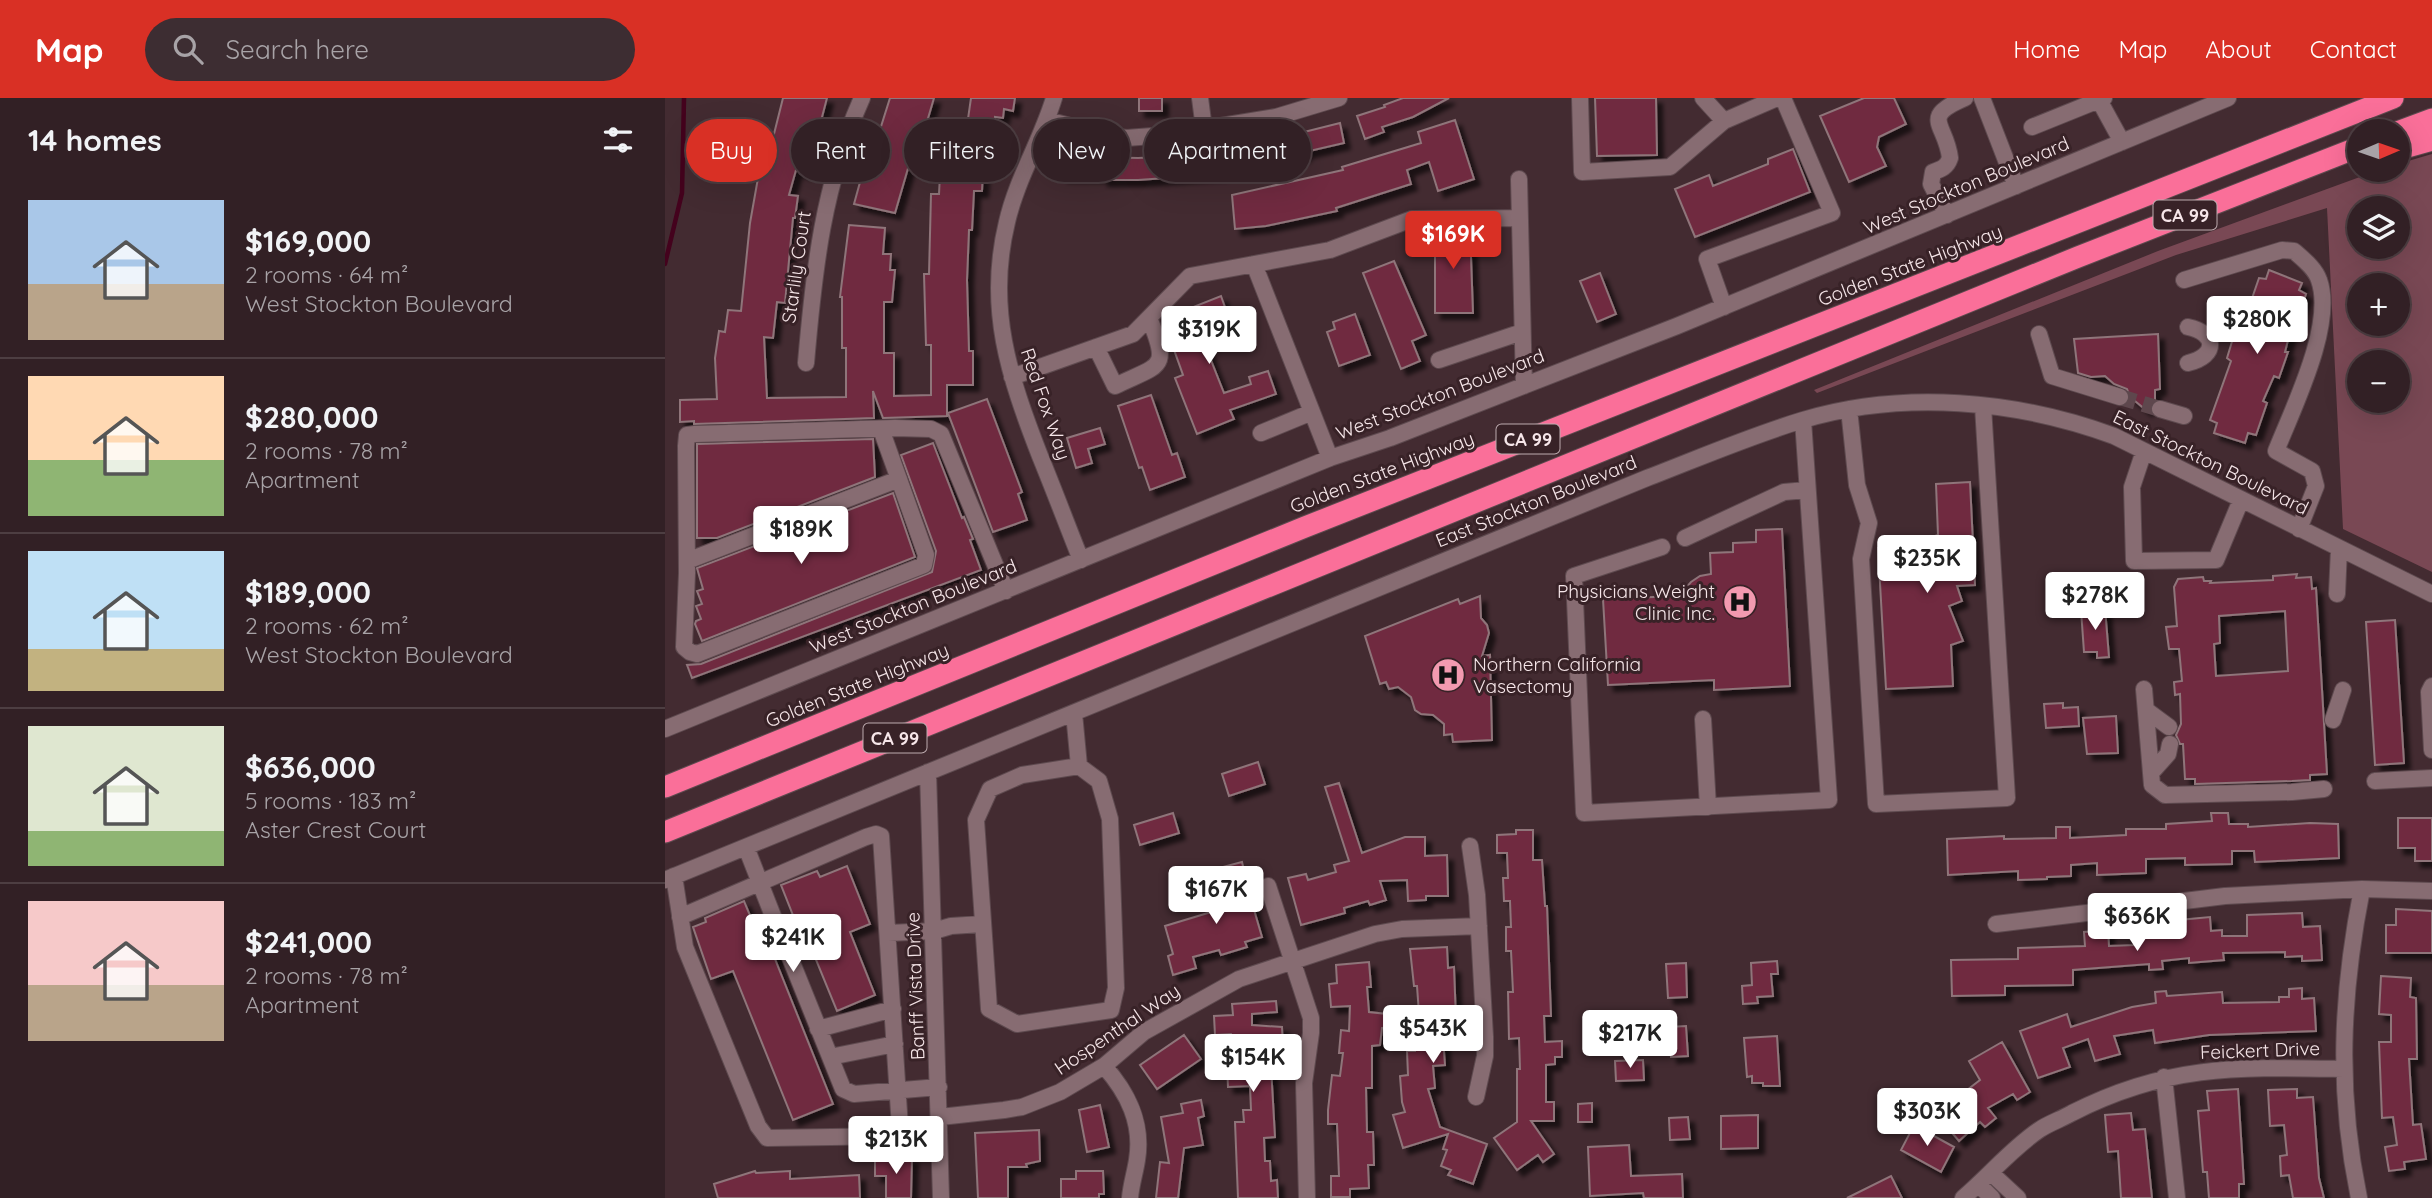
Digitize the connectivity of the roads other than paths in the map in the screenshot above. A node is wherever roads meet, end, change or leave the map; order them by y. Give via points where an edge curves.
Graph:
1 (862, 98) edge
2 (1054, 98) edge
3 (1200, 98) edge
4 (1580, 98) edge
5 (1703, 98) edge
6 (1776, 98) edge
7 (1783, 98) edge
8 (1965, 98) edge
9 (1982, 98) edge
10 (2228, 98) edge
11 (1335, 99) edge
12 (2101, 99) edge
13 (2385, 101) edge
14 (1047, 119) edge
15 (1203, 119) edge
16 (1264, 119) edge
17 (2432, 119) edge
18 (1724, 121) junction
19 (2032, 127) dead end
20 (2410, 127) edge
21 (2432, 140) edge
22 (2122, 142) junction
23 (2410, 146) edge
24 (1033, 151) edge
25 (2347, 152) edge
26 (2347, 166) edge
27 (2291, 173) junction
28 (1519, 179) dead end
29 (2016, 186) junction
30 (1947, 215) junction
31 (1519, 218) junction
32 (1254, 264) junction
33 (2184, 280) dead end
34 (1724, 307) junction
35 (1149, 318) junction
36 (2188, 327) dead end
37 (1522, 332) junction
38 (2039, 334) dead end
39 (1096, 347) junction
40 (1439, 360) dead end
41 (806, 363) dead end
42 (2188, 363) dead end
43 (1011, 377) junction
44 (1524, 386) junction
45 (2120, 397) tunnel mouth
46 (1983, 406) junction
47 (2160, 409) tunnel mouth
48 (1849, 410) junction
49 (1312, 412) junction
50 (2184, 416) dead end
51 (1803, 420) junction
52 (881, 429) junction
53 (1261, 433) dead end
54 (2144, 451) junction
55 (1330, 458) junction
56 (899, 479) junction
57 (1808, 490) junction
58 (2241, 500) junction
59 (2299, 529) junction
60 (1685, 538) dead end
61 (1662, 547) dead end
62 (2339, 548) junction
63 (1081, 560) junction
64 (687, 561) junction
65 (1006, 592) junction
66 (2337, 594) dead end
67 (2432, 594) edge
68 (2432, 686) edge
69 (2144, 689) dead end
70 (2343, 690) dead end
71 (2146, 710) junction
72 (1074, 713) junction
73 (1703, 719) dead end
74 (2333, 719) dead end
75 (2169, 727) dead end
76 (665, 729) edge
77 (2170, 744) dead end
78 (2432, 750) edge
79 (1079, 766) junction
80 (928, 772) junction
81 (2151, 773) junction
82 (2432, 778) edge
83 (2375, 781) dead end
84 (665, 787) edge
85 (2324, 789) dead end
86 (1708, 807) junction
87 (665, 832) edge
88 (1470, 846) dead end
89 (746, 847) junction
90 (669, 878) edge
91 (760, 883) junction
92 (1268, 887) dead end
93 (2362, 889) junction
94 (2432, 891) edge
95 (680, 917) junction
96 (982, 924) junction
97 (1996, 924) dead end
98 (1479, 926) junction
99 (934, 931) junction
100 (888, 933) junction
101 (780, 934) dead end
102 (789, 955) dead end
103 (1294, 960) junction
104 (893, 1009) junction
105 (818, 1029) junction
106 (895, 1044) junction
107 (830, 1057) junction
108 (1104, 1066) junction
109 (2343, 1069) junction
110 (2164, 1077) junction
111 (939, 1087) junction
112 (898, 1090) junction
113 (1476, 1097) dead end
114 (940, 1117) junction
115 (1985, 1179) junction
116 (941, 1198) edge
117 (1130, 1198) edge
118 (1307, 1198) edge
119 (1963, 1198) edge
120 (1992, 1198) edge
121 (2018, 1198) edge
122 (2177, 1198) edge
123 (2359, 1198) edge

1 - 41 street, Starlily Court via 829,188 815,265
2 - 14 street, Red Fox Way
3 - 15 street
4 - 18 street via 1582,172 1670,167
5 - 18 street
6 - 18 street
7 - 34 street via 1832,214 1707,259
8 - 30 street via 1945,106 1938,120 1950,158 1933,172 1931,184
9 - 29 street
10 - 22 street, West Stockton Boulevard
11 - 16 street
12 - 19 street
12 - 22 street
13 - 84 highway, Golden State Highway / CA 99 via 1292,532
17 - 20 highway
21 - 23 highway
22 - 29 street, West Stockton Boulevard
24 - 43 street, Red Fox Way via 1016,188 1000,255 1000,321
25 - 27 highway, CA 99
26 - 27 highway
27 - 87 highway, CA 99
28 - 31 street
29 - 30 street, West Stockton Boulevard
30 - 34 street, West Stockton Boulevard
31 - 32 street via 1412,219 1330,250
31 - 37 street
32 - 35 street via 1190,276
32 - 49 street
33 - 59 street via 2282,250 2294,251 2318,276 2320,331 2276,451 2312,471 2316,486
34 - 44 street, West Stockton Boulevard
35 - 39 street via 1133,334
35 - 39 street via 1161,348 1156,366 1115,386
36 - 42 street via 2208,335 2210,343 2204,358
37 - 40 street
37 - 44 street
38 - 45 street via 2052,376
39 - 43 street
43 - 63 street, Red Fox Way
44 - 55 street, West Stockton Boulevard
46 - 48 street, East Stockton Boulevard via 1920,402
46 - 48 street via 2007,798 1876,804 1861,559 1869,523 1857,485
46 - 54 street, East Stockton Boulevard via 2072,422
47 - 50 street
48 - 51 street, East Stockton Boulevard
49 - 53 street
49 - 55 street
51 - 57 street
51 - 72 street, East Stockton Boulevard via 1647,478
52 - 56 street
52 - 64 street via 687,435
52 - 65 street via 931,429 941,434
54 - 58 street, East Stockton Boulevard
54 - 58 street via 2132,487 2134,561 2216,560
55 - 63 street, West Stockton Boulevard
56 - 64 street
56 - 64 street via 926,555 924,565 697,654 684,647
57 - 60 street via 1784,492
57 - 86 street via 1829,800
58 - 59 street, East Stockton Boulevard
59 - 62 street, East Stockton Boulevard
61 - 86 street via 1574,576 1584,813
62 - 66 street
62 - 67 street, East Stockton Boulevard
63 - 65 street, West Stockton Boulevard
65 - 76 street, West Stockton Boulevard
68 - 78 street
69 - 71 street
70 - 74 street
71 - 75 street
71 - 81 street
72 - 79 street
72 - 80 street, East Stockton Boulevard
73 - 86 street
77 - 81 street via 2168,754
79 - 96 street via 1022,775 990,789 977,820
79 - 96 street via 1099,781 1110,819 1116,988 1111,1010 1017,1024 989,1009
80 - 89 street, East Stockton Boulevard
80 - 99 street, Banff Vista Drive
81 - 85 street via 2152,785 2165,795
82 - 83 street
88 - 98 street
89 - 90 street, East Stockton Boulevard
89 - 91 street
90 - 95 street
91 - 95 street
91 - 100 street via 876,834 883,840
91 - 101 street
92 - 103 street
93 - 94 street
93 - 97 street via 2205,898
93 - 109 street via 2346,983
95 - 112 street via 685,947 758,1126 767,1138 895,1136 900,1128
96 - 99 street
98 - 103 street, Hospenthal Way via 1389,931
98 - 113 street via 1485,1056
99 - 100 street
99 - 111 street, Banff Vista Drive
100 - 104 street
102 - 105 street
103 - 108 street, Hospenthal Way via 1205,996 1144,1032
103 - 118 street via 1311,1018 1304,1083
104 - 105 street
104 - 106 street
105 - 107 street
106 - 107 street
106 - 112 street
107 - 112 street via 848,1093
108 - 114 street, Hospenthal Way via 1060,1092 1022,1107
108 - 117 street via 1126,1094 1137,1125
109 - 110 street, Feickert Drive via 2241,1067
109 - 123 street
110 - 115 street, Feickert Drive via 2100,1099 2039,1130
110 - 122 street
111 - 112 street
111 - 114 street, Banff Vista Drive
114 - 116 street, Banff Vista Drive
115 - 119 street, Feickert Drive
115 - 120 street
115 - 121 street

